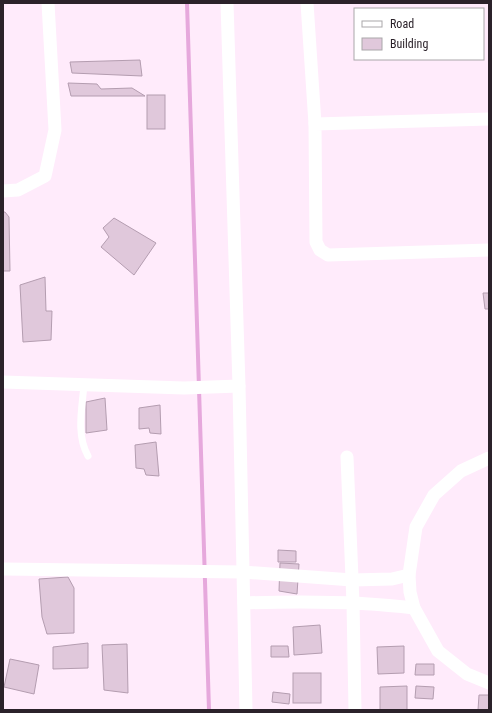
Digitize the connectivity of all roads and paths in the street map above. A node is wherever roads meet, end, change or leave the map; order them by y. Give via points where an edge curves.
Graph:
1 (48, 3) edge
2 (227, 3) edge
3 (307, 3) edge
4 (489, 119) edge
5 (315, 124) junction
6 (3, 191) edge
7 (489, 250) edge
8 (3, 382) edge
9 (84, 385) junction
10 (239, 386) junction
11 (88, 456) dead end
12 (347, 457) dead end
13 (489, 458) edge
14 (3, 569) edge
15 (243, 572) junction
16 (409, 575) junction
17 (352, 580) junction
18 (244, 603) junction
19 (353, 603) junction
20 (414, 608) junction
21 (489, 683) edge
22 (246, 710) edge
23 (355, 710) edge

1 - 6 street via 54,130 46,176 18,190
2 - 10 street
3 - 5 street
4 - 5 street
5 - 7 street via 316,242 320,250 328,255
8 - 9 street
9 - 10 street via 184,388
9 - 11 lane via 81,429 82,446
10 - 15 street
12 - 17 street
13 - 16 street via 461,471 434,495 416,527
14 - 15 street
15 - 17 street
15 - 18 street
16 - 17 street via 392,579
16 - 20 street
17 - 19 street
18 - 19 street
18 - 22 street
19 - 20 street
19 - 23 street
20 - 21 street via 438,651 467,674

